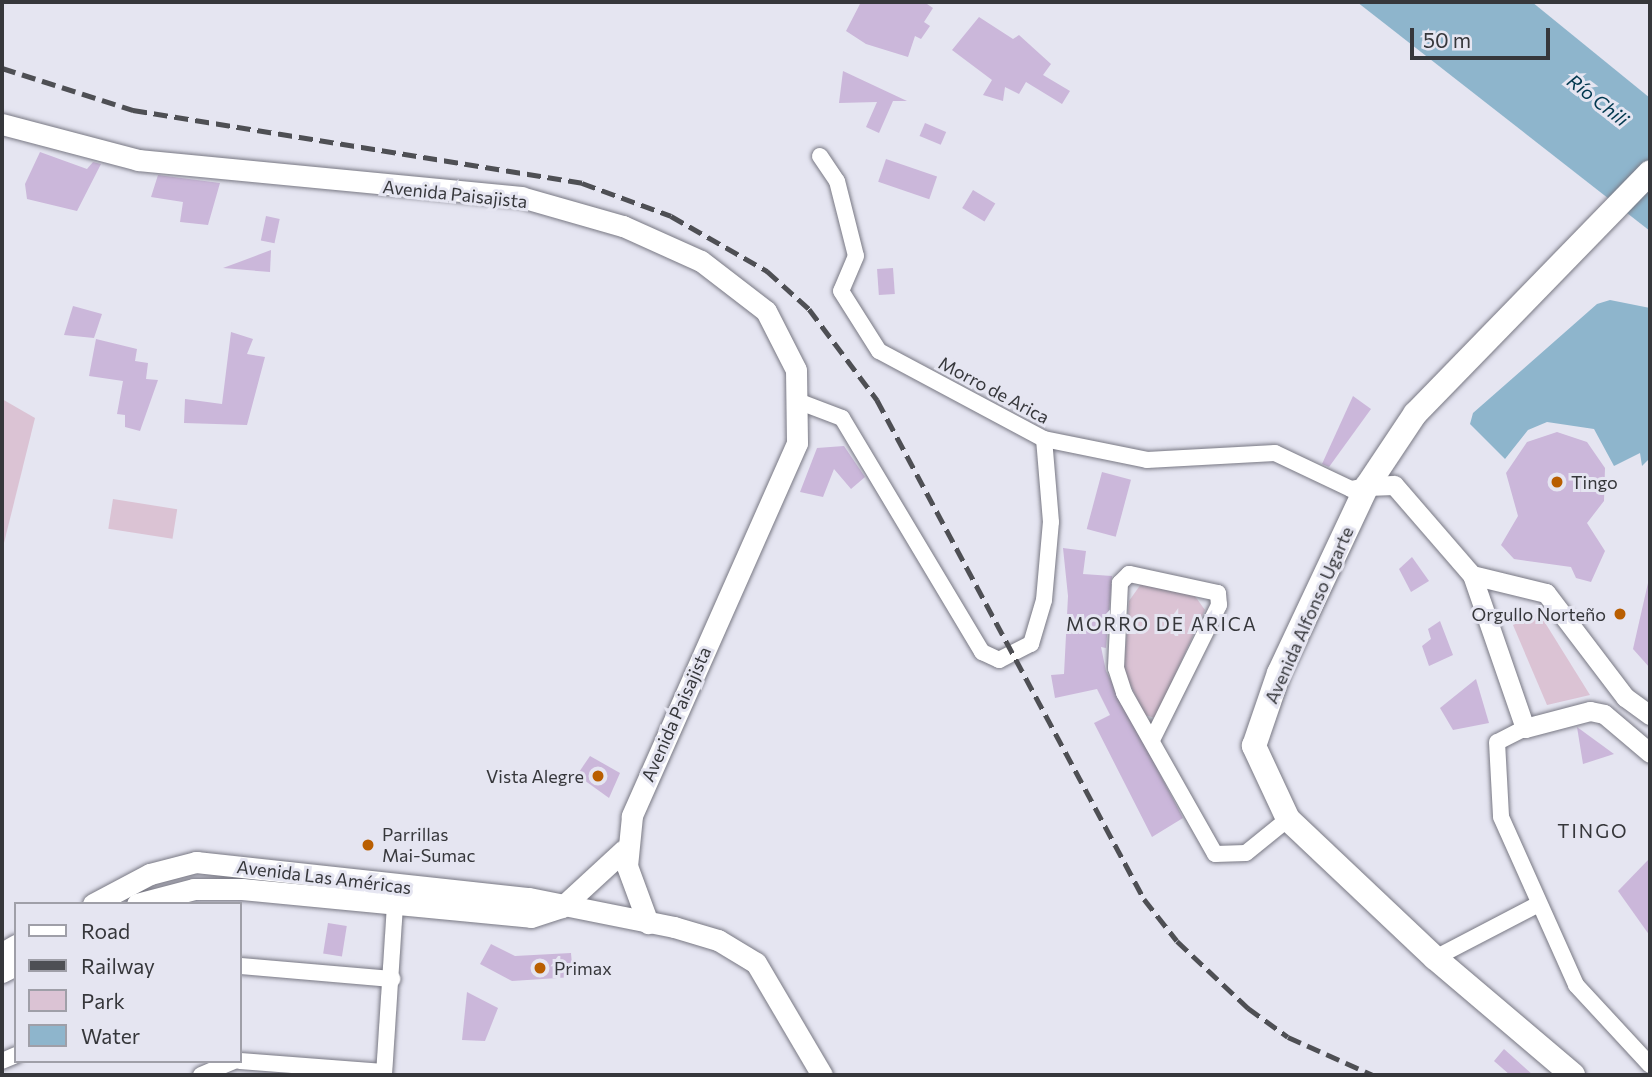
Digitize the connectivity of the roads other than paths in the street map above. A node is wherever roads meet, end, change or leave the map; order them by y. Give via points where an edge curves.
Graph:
1 (2, 124) edge
2 (820, 156) dead end
3 (1650, 172) edge
4 (800, 402) junction
5 (1044, 439) junction
6 (1367, 486) junction
7 (1472, 575) junction
8 (1625, 696) junction
9 (1604, 714) junction
10 (1650, 715) edge
11 (1525, 728) junction
12 (1152, 740) junction
13 (1650, 753) edge
14 (1288, 819) junction
15 (624, 850) junction
16 (97, 902) edge
17 (144, 902) edge
18 (1537, 905) junction
19 (395, 906) junction
20 (562, 907) junction
21 (648, 923) junction
22 (1436, 958) junction
23 (242, 966) edge
24 (392, 979) junction
25 (242, 1061) edge
26 (229, 1063) edge
27 (1650, 1065) edge
28 (291, 1068) edge
29 (384, 1073) edge
30 (201, 1075) edge
31 (822, 1075) edge
32 (1573, 1075) edge

1 - 4 main road, Avenida Paisajista via 138,160 521,197 623,226 701,261 766,311 796,370
2 - 5 street, Morro de Arica via 837,181 856,256 841,291 879,351
3 - 6 main road, Avenida Alfonso Ugarte via 1415,414
4 - 5 street via 842,418 982,652 999,660 1031,643 1044,600 1051,522
4 - 15 main road, Avenida Paisajista via 797,443 785,476 673,716
5 - 6 street, Morro de Arica via 1147,460 1275,453 1351,489
6 - 7 street via 1394,485
6 - 14 main road, Avenida Alfonso Ugarte via 1279,673 1254,746 1267,785
7 - 8 street via 1546,593
7 - 11 street
8 - 9 street
8 - 10 street
9 - 11 street via 1590,711
9 - 13 street
11 - 18 street via 1497,742 1496,778 1501,817
12 - 12 street via 1219,606 1218,593 1129,574 1120,583 1116,668
12 - 14 street via 1215,854 1246,853
14 - 22 main road, Avenida Alfonso Ugarte
15 - 20 main road, Avenida Paisajista
15 - 21 main road
16 - 20 main road, Avenida Las Américas via 150,874 196,862 529,898
17 - 19 main road, Avenida Las Américas via 194,889 230,889
18 - 22 street
18 - 27 street via 1576,985
19 - 20 main road, Avenida Las Américas via 531,917
19 - 24 street
20 - 21 main road, Avenida Las Américas
21 - 31 main road, Avenida Las Américas via 718,940 756,963
22 - 32 main road, Avenida Alfonso Ugarte
23 - 24 street
24 - 29 street
25 - 28 street
26 - 30 street
28 - 29 street

